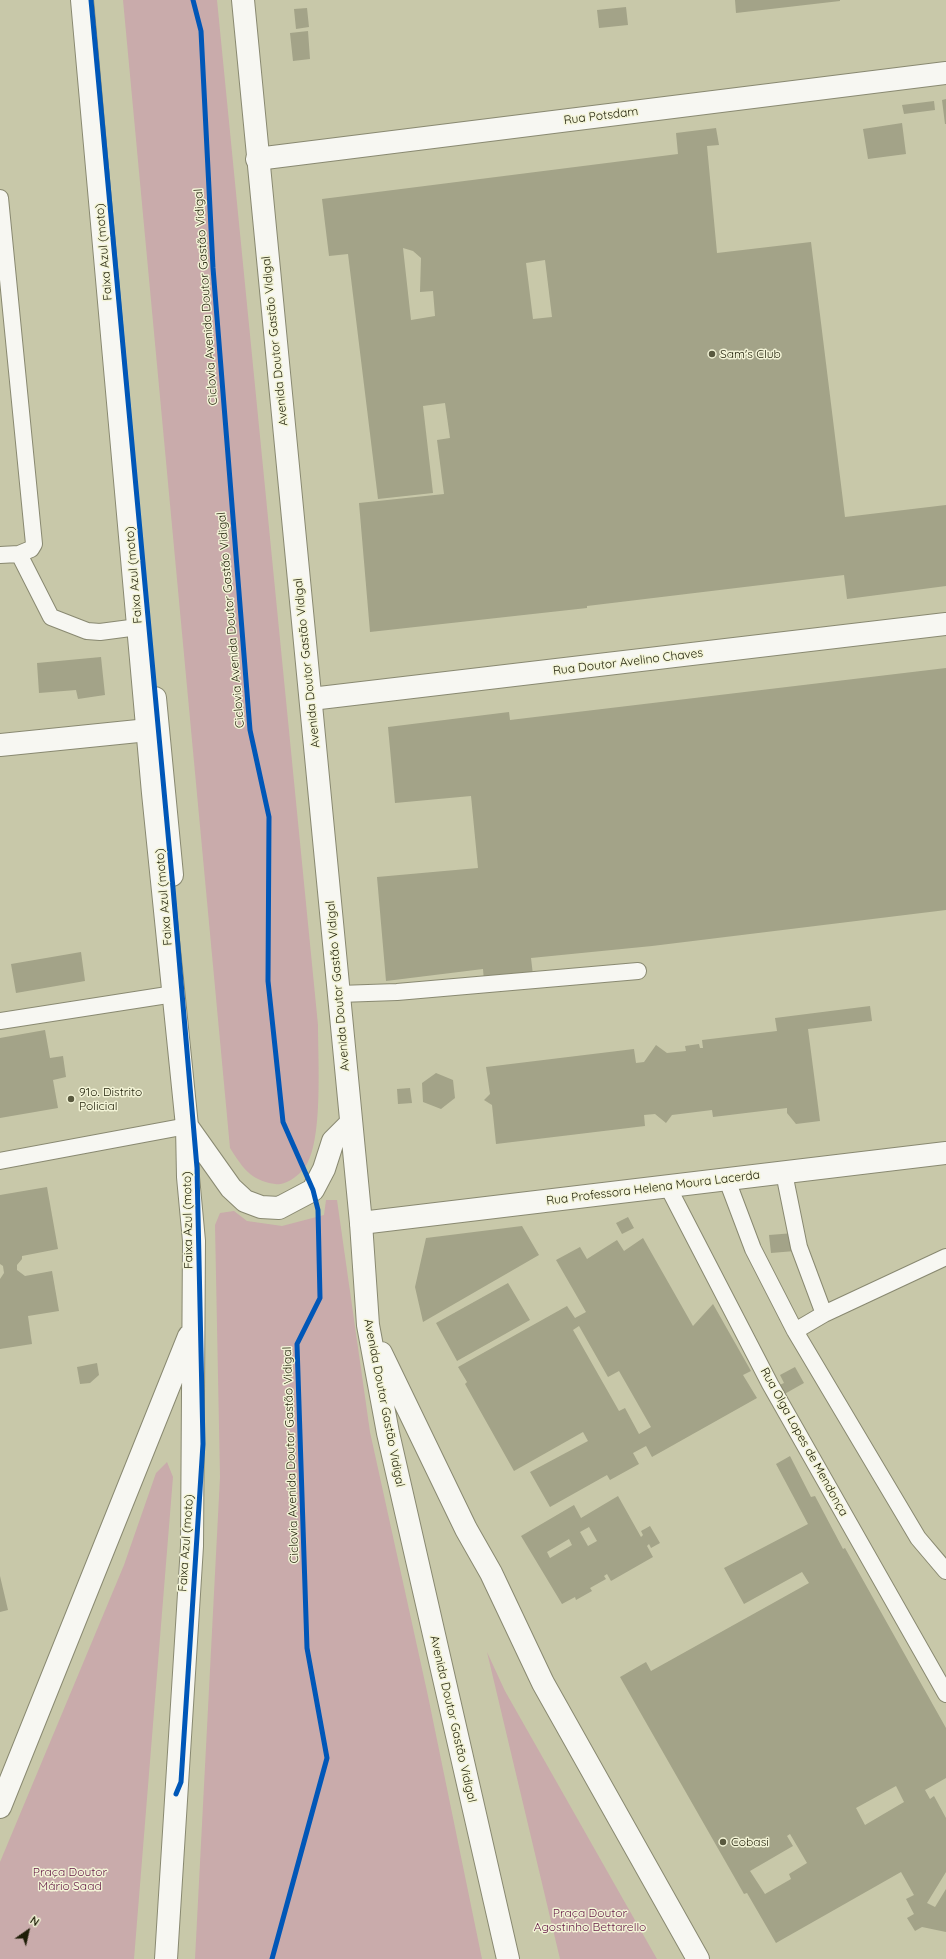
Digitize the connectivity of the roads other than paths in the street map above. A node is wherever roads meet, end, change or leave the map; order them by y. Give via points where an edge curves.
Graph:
1 (82, 0) edge
2 (90, 0) edge
3 (243, 0) edge
4 (946, 73) edge
5 (257, 159) junction
6 (0, 198) edge
7 (19, 554) junction
8 (0, 555) edge
9 (946, 624) edge
10 (138, 627) junction
11 (311, 699) junction
12 (148, 730) junction
13 (0, 746) edge
14 (638, 971) dead end
15 (174, 994) junction
16 (338, 994) junction
17 (0, 1020) edge
18 (351, 1123) junction
19 (191, 1132) junction
20 (946, 1153) edge
21 (0, 1161) edge
22 (784, 1173) junction
23 (727, 1180) junction
24 (668, 1187) junction
25 (361, 1223) junction
26 (946, 1257) edge
27 (824, 1314) junction
28 (194, 1323) junction
29 (368, 1325) junction
30 (795, 1331) junction
31 (946, 1571) edge
32 (946, 1694) edge
33 (176, 1794) junction
34 (0, 1807) edge
35 (166, 1959) edge
36 (508, 1959) edge
37 (698, 1959) edge

1 - 10 main road
2 - 19 main road, Faixa Azul (moto) via 174,888
3 - 5 main road, Avenida Doutor Gastão Vidigal
4 - 5 main road, Rua Potsdam
5 - 11 main road, Avenida Doutor Gastão Vidigal
6 - 7 lane via 34,544 31,549
7 - 8 lane
7 - 10 lane via 51,617 87,632
9 - 11 main road, Rua Doutor Avelino Chaves
10 - 12 main road
11 - 16 main road, Avenida Doutor Gastão Vidigal
12 - 13 main road
12 - 15 main road
14 - 16 lane via 397,992
15 - 17 lane
15 - 19 main road
16 - 18 main road, Avenida Doutor Gastão Vidigal
18 - 19 main road via 333,1141 324,1169 313,1190 279,1208 261,1207 245,1201 231,1188
18 - 25 main road, Avenida Doutor Gastão Vidigal
19 - 21 lane
19 - 28 main road via 188,1177 194,1241
19 - 33 main road, Faixa Azul (moto) via 197,1168 203,1444 181,1782
20 - 22 main road, Rua Professora Helena Moura Lacerda
22 - 23 main road, Rua Professora Helena Moura Lacerda
22 - 27 lane via 799,1247
23 - 24 main road, Rua Professora Helena Moura Lacerda
23 - 30 lane via 753,1250
24 - 25 main road, Rua Professora Helena Moura Lacerda
24 - 32 lane, Rua Olga Lopes de Mendonça via 770,1384
25 - 29 main road, Avenida Doutor Gastão Vidigal
26 - 27 lane
27 - 30 lane
28 - 33 main road via 192,1546
28 - 34 main road
29 - 36 main road, Avenida Doutor Gastão Vidigal via 392,1449
29 - 37 main road via 543,1683
30 - 31 lane via 918,1538
33 - 35 main road

